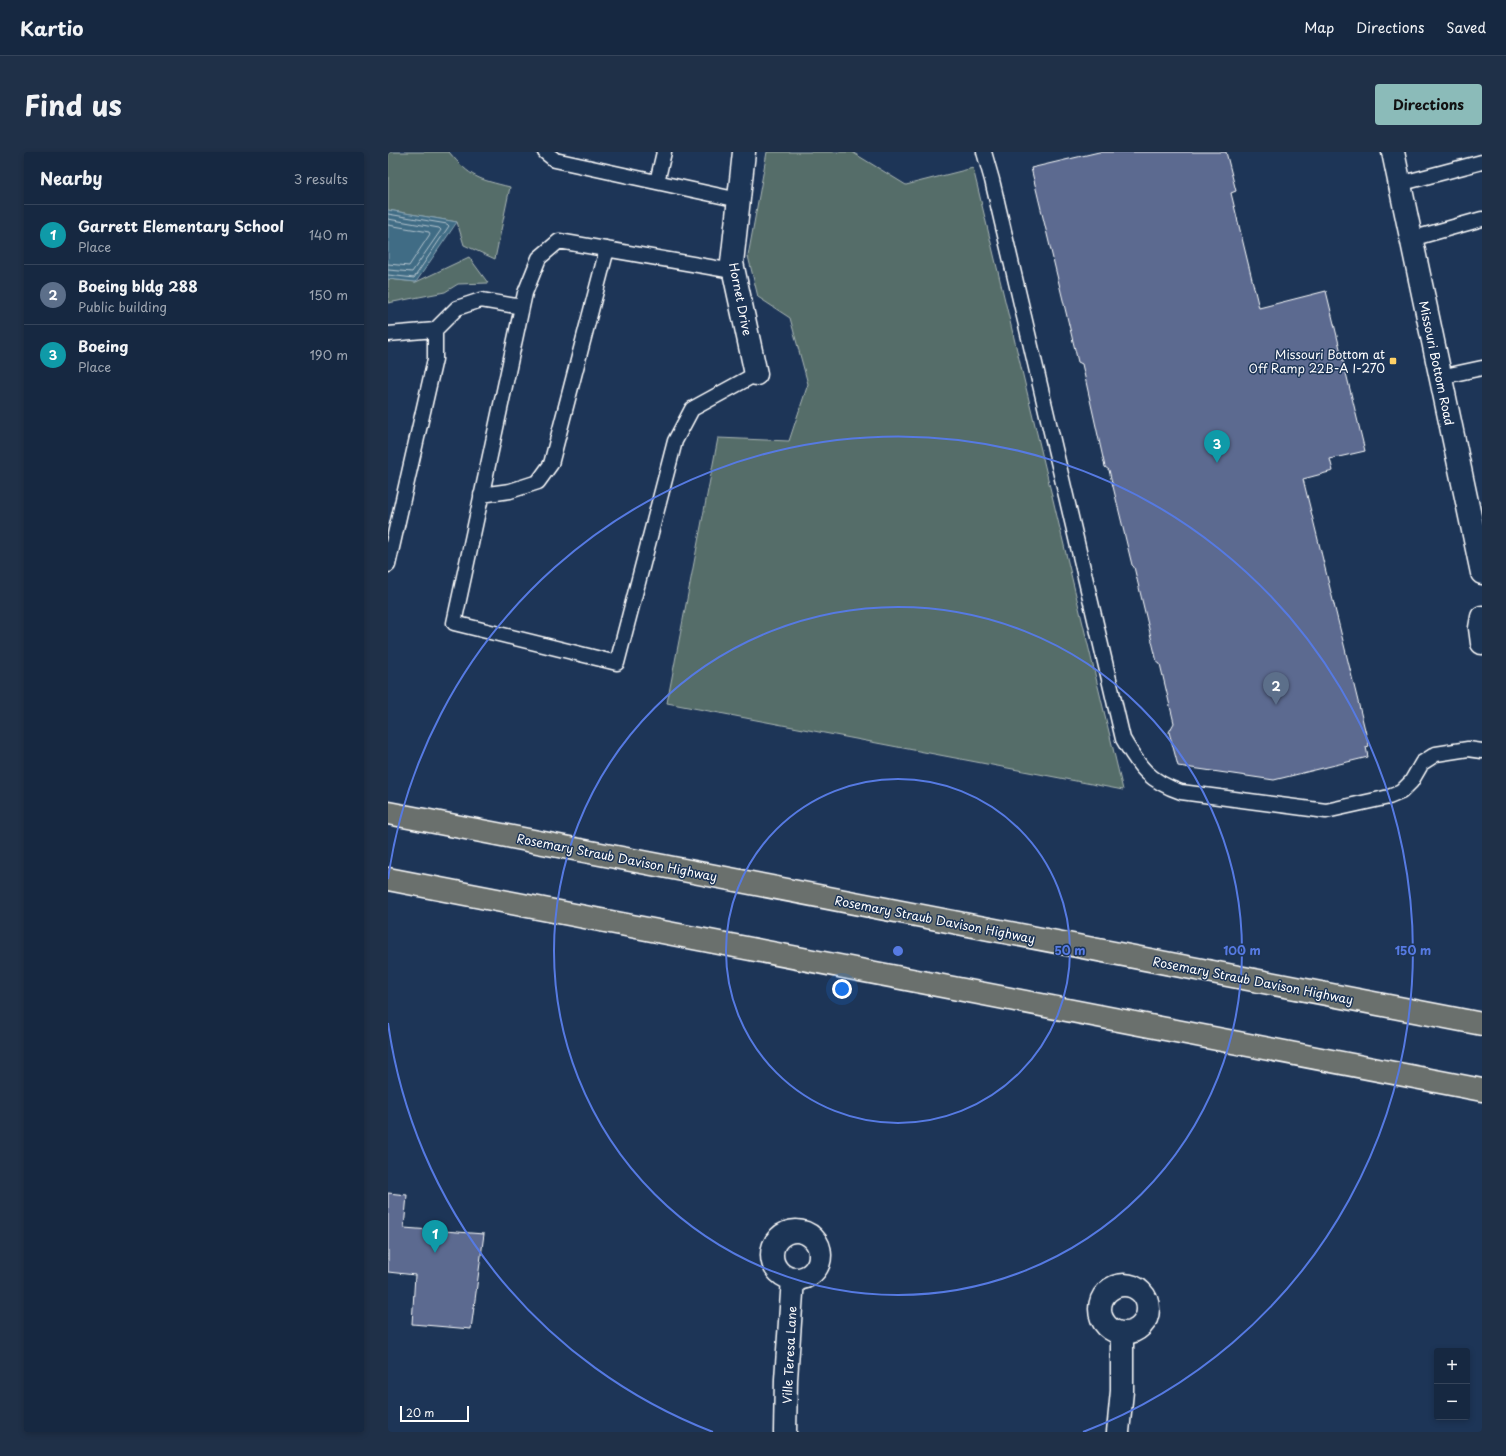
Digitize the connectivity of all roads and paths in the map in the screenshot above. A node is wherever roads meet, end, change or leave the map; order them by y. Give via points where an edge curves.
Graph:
1 (545, 152) edge
2 (664, 152) edge
3 (744, 152) edge
4 (986, 152) edge
5 (1393, 152) edge
6 (1482, 162) edge
7 (657, 182) junction
8 (1399, 184) junction
9 (739, 200) junction
10 (1482, 219) edge
11 (1411, 239) junction
12 (607, 250) junction
13 (733, 271) junction
14 (522, 307) junction
15 (435, 330) junction
16 (388, 334) edge
17 (1482, 368) edge
18 (756, 374) joint
19 (1440, 377) junction
20 (481, 495) junction
21 (388, 565) edge
22 (1481, 566) edge
23 (1482, 618) edge
24 (1482, 643) edge
25 (1482, 751) edge
26 (388, 813) edge
27 (388, 879) edge
28 (1482, 1024) edge
29 (1482, 1090) edge
30 (793, 1279) dead end
31 (1122, 1333) dead end
32 (785, 1432) edge
33 (1118, 1432) edge

1 - 7 lane via 555,160
2 - 7 lane
3 - 9 street, Hornet Drive
4 - 25 lane via 1123,739 1148,776 1165,787 1181,792 1326,811 1401,792 1411,782 1422,763 1436,754 1468,749
5 - 8 street, Missouri Bottom Road
6 - 8 lane
7 - 9 lane
8 - 11 street, Missouri Bottom Road
9 - 13 street, Hornet Drive
10 - 11 lane
11 - 19 street, Missouri Bottom Road
12 - 13 lane
12 - 14 lane via 559,241 539,258
12 - 20 lane via 551,464 538,482
13 - 18 street, Hornet Drive
14 - 15 lane via 481,300 458,308
14 - 20 lane
15 - 16 lane
15 - 21 lane via 435,359
17 - 19 lane
18 - 20 lane via 692,409 675,441 616,663 454,623
19 - 22 street, Missouri Bottom Road
23 - 24 street
26 - 28 highway, Rosemary Straub Davison Highway
27 - 29 highway
30 - 32 street, Ville Teresa Lane
31 - 33 street via 1122,1391

